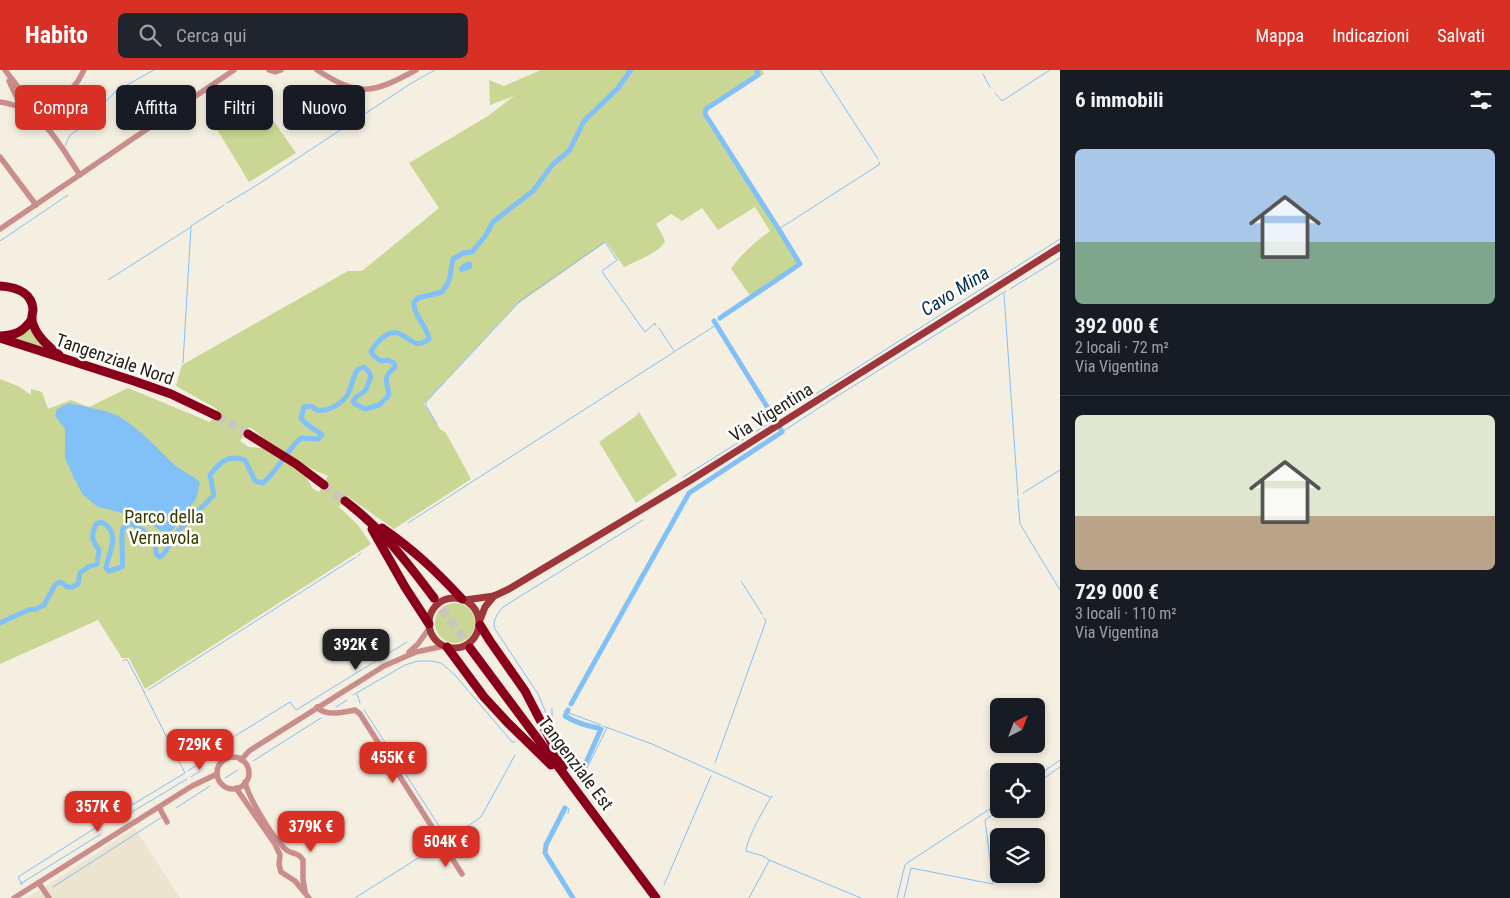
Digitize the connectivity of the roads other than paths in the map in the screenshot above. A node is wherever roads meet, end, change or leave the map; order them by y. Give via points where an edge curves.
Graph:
1 (5, 70) edge
2 (75, 70) edge
3 (84, 70) edge
4 (234, 70) edge
5 (269, 70) edge
6 (281, 70) edge
7 (319, 70) edge
8 (402, 70) edge
9 (416, 70) edge
10 (405, 76) junction
11 (81, 77) junction
12 (16, 85) edge
13 (75, 85) edge
14 (15, 92) edge
15 (0, 102) edge
16 (15, 104) edge
17 (49, 130) edge
18 (0, 157) edge
19 (80, 176) junction
20 (36, 205) junction
21 (0, 229) edge
22 (1060, 247) edge
23 (0, 286) edge
24 (32, 319) junction
25 (0, 337) edge
26 (63, 358) junction
27 (217, 416) tunnel mouth
28 (248, 434) tunnel mouth
29 (324, 485) tunnel mouth
30 (345, 501) tunnel mouth
31 (362, 514) junction
32 (494, 596) junction
33 (434, 598) tunnel mouth
34 (463, 600) junction
35 (480, 623) junction
36 (429, 626) junction
37 (445, 647) junction
38 (470, 648) tunnel mouth
39 (406, 655) junction
40 (326, 701) junction
41 (317, 707) junction
42 (340, 712) junction
43 (241, 760) junction
44 (217, 774) junction
45 (245, 782) junction
46 (220, 783) junction
47 (192, 786) junction
48 (236, 788) junction
49 (158, 807) junction
50 (596, 817) junction
51 (168, 822) dead end
52 (291, 852) junction
53 (280, 858) junction
54 (302, 871) junction
55 (462, 874) dead end
56 (290, 877) junction
57 (39, 883) junction
58 (305, 892) junction
59 (14, 898) edge
60 (48, 898) edge
61 (309, 898) edge
62 (656, 898) edge

1 - 12 street
1 - 14 street
2 - 11 street
3 - 11 street
4 - 19 street
5 - 6 street
7 - 10 street via 336,82 372,90
8 - 10 street
9 - 10 street
11 - 13 street
15 - 16 street
17 - 19 street
18 - 20 street
19 - 20 street
20 - 21 street
22 - 32 main road, Via Vigentina via 690,480
23 - 24 highway via 21,290 29,298
24 - 25 highway via 14,336
24 - 26 highway via 46,344
25 - 26 highway, Tangenziale Nord
26 - 27 highway, Tangenziale Nord via 171,394
28 - 29 highway
30 - 31 highway
31 - 33 highway via 391,543
31 - 34 highway via 407,545
31 - 36 highway
32 - 34 main road, Via Vigentina
32 - 35 main road, Via Vigentina via 485,607
34 - 35 main road via 474,608
34 - 36 main road, Via Vigentina via 452,598 440,603 432,612
35 - 37 main road, Via Vigentina via 477,635 466,646
35 - 50 highway via 525,691 551,743
36 - 37 main road via 435,639
36 - 39 street, Via Vigentina via 418,644
37 - 39 street, Via Vigentina
37 - 50 highway via 507,722 546,759
38 - 50 highway, Tangenziale Est
39 - 40 street, Via Vigentina
40 - 41 street, Via Vigentina
40 - 42 street
41 - 42 street via 327,712
41 - 43 street, Via Vigentina via 249,751
42 - 55 street via 355,710 360,714
43 - 44 street via 232,757 222,761
43 - 45 street via 248,772
44 - 46 street
44 - 47 street
45 - 48 street
45 - 52 street via 251,799 277,840
46 - 47 street
46 - 48 street
47 - 49 street
48 - 53 street via 275,844
49 - 51 street
49 - 57 street
50 - 62 highway, Tangenziale Est
52 - 53 street
52 - 54 street via 303,860
53 - 56 street via 279,869
54 - 56 street
54 - 58 street
56 - 58 street
57 - 59 street
57 - 60 street
58 - 61 street

